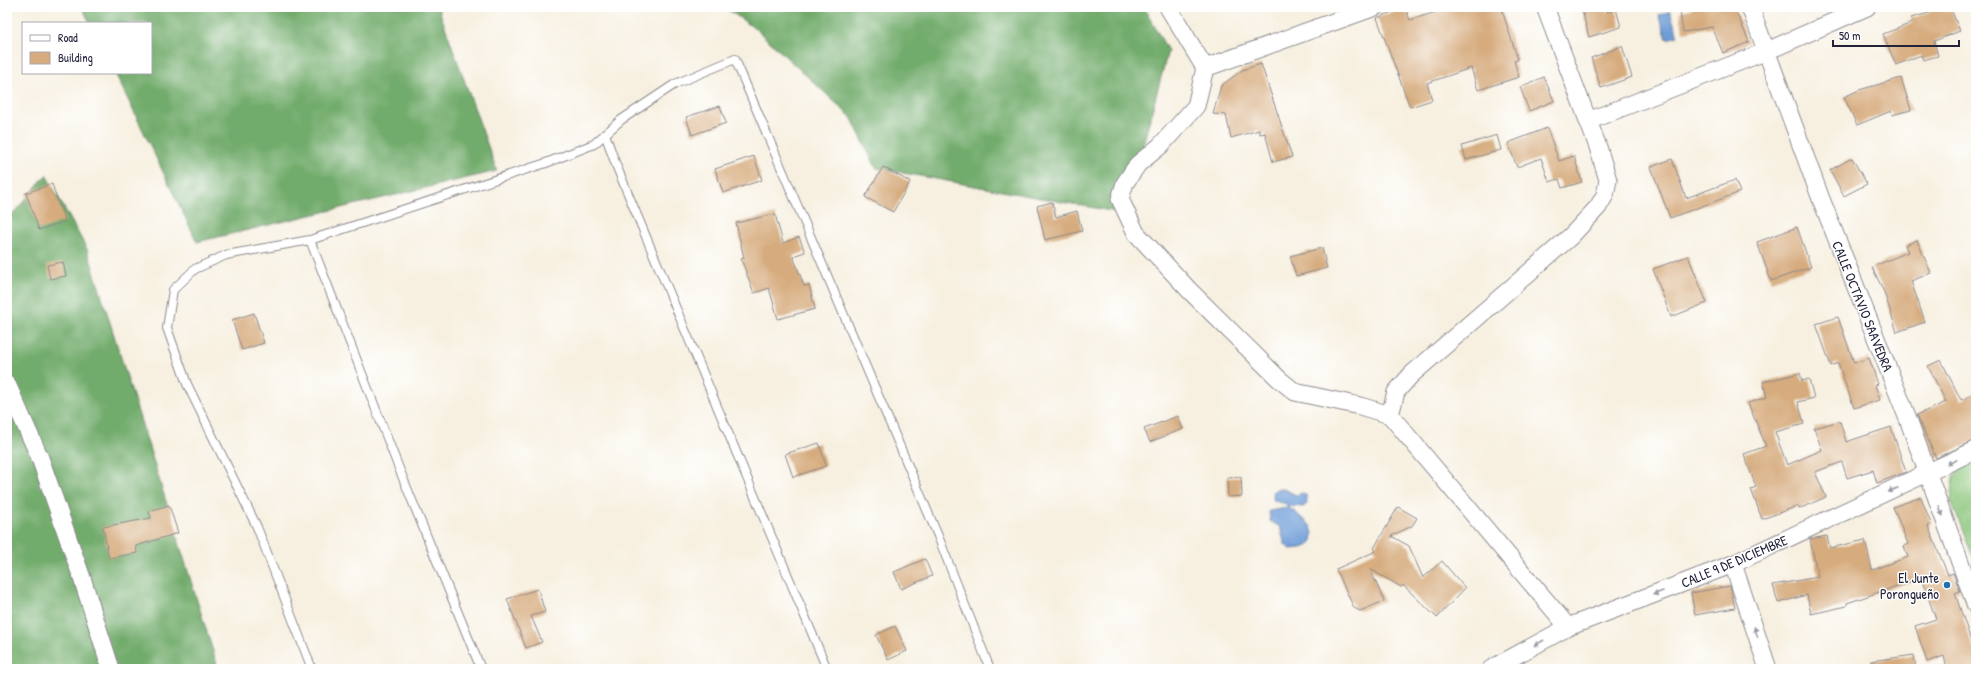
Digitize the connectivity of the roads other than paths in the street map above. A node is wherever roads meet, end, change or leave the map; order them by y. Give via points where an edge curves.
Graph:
1 (1168, 7) edge
2 (1375, 7) edge
3 (1545, 7) edge
4 (1750, 7) edge
5 (1867, 7) edge
6 (1767, 51) junction
7 (1205, 68) junction
8 (1588, 121) junction
9 (605, 134) junction
10 (310, 240) junction
11 (7, 384) edge
12 (1390, 415) junction
13 (1976, 450) edge
14 (1928, 474) junction
15 (1733, 564) junction
16 (1976, 606) edge
17 (1568, 627) junction
18 (1510, 665) edge
19 (111, 669) edge
20 (312, 669) edge
21 (482, 669) edge
22 (827, 669) edge
23 (990, 669) edge
24 (1491, 669) edge
25 (1768, 669) edge

1 - 7 street
2 - 7 street
3 - 8 street
4 - 6 street, CALLE OCTAVIO SAAVEDRA
5 - 6 street
6 - 8 street
6 - 14 street, CALLE OCTAVIO SAAVEDRA via 1788,114
7 - 12 street via 1196,106 1160,146 1138,164 1125,183 1120,199 1136,233 1239,340 1295,392
8 - 12 street via 1608,180 1605,195 1598,208 1572,236 1411,375 1396,392
9 - 10 lane via 594,144 546,163
9 - 22 lane
9 - 23 lane via 621,120 675,84 735,58 938,536
10 - 20 lane via 226,255 195,269 173,290 167,328 187,384 257,527
10 - 21 lane via 398,466
11 - 19 street via 40,458
12 - 17 street
13 -> 14 street, CALLE 9 DE DICIEMBRE
14 -> 15 street, CALLE 9 DE DICIEMBRE
14 -> 16 street, CALLE OCTAVIO SAAVEDRA
15 -> 17 street, CALLE 9 DE DICIEMBRE
25 -> 15 street
17 -> 18 street, CALLE 9 DE DICIEMBRE
18 - 24 street, CALLE 9 DE DICIEMBRE

